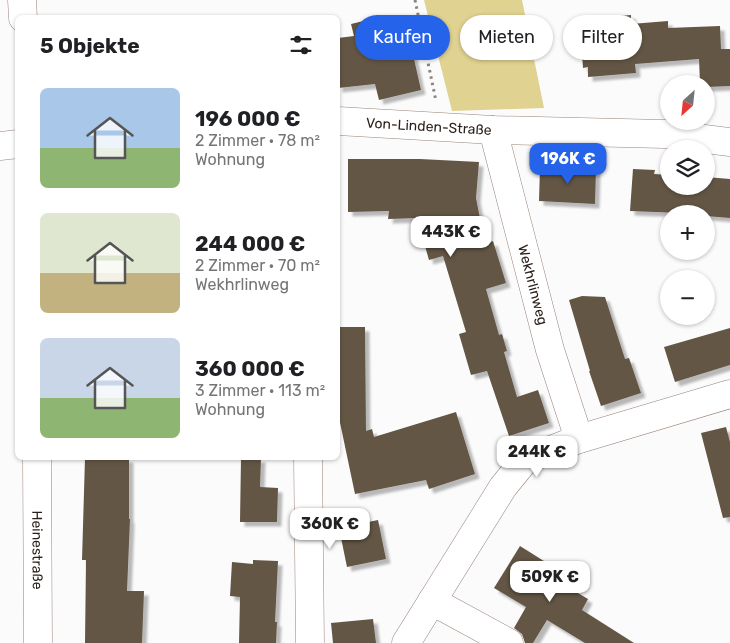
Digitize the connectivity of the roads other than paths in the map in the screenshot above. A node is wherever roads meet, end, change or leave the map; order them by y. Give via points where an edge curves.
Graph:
1 (22, 0) edge
2 (23, 15) edge
3 (340, 121) edge
4 (493, 130) junction
5 (730, 142) edge
6 (15, 144) edge
7 (0, 146) edge
8 (730, 394) edge
9 (579, 439) junction
10 (37, 460) edge
11 (308, 460) edge
12 (432, 601) junction
13 (38, 643) edge
14 (310, 643) edge
15 (406, 643) edge
16 (509, 643) edge

1 - 2 street
3 - 4 street, Von-Linden-Straße
4 - 5 street, Von-Linden-Straße via 664,134
4 - 9 street, Wekhrlinweg via 550,350
6 - 7 street
8 - 9 street
9 - 12 street via 525,460 503,487
10 - 13 street, Heinestraße
11 - 14 street
12 - 15 street
12 - 16 street

